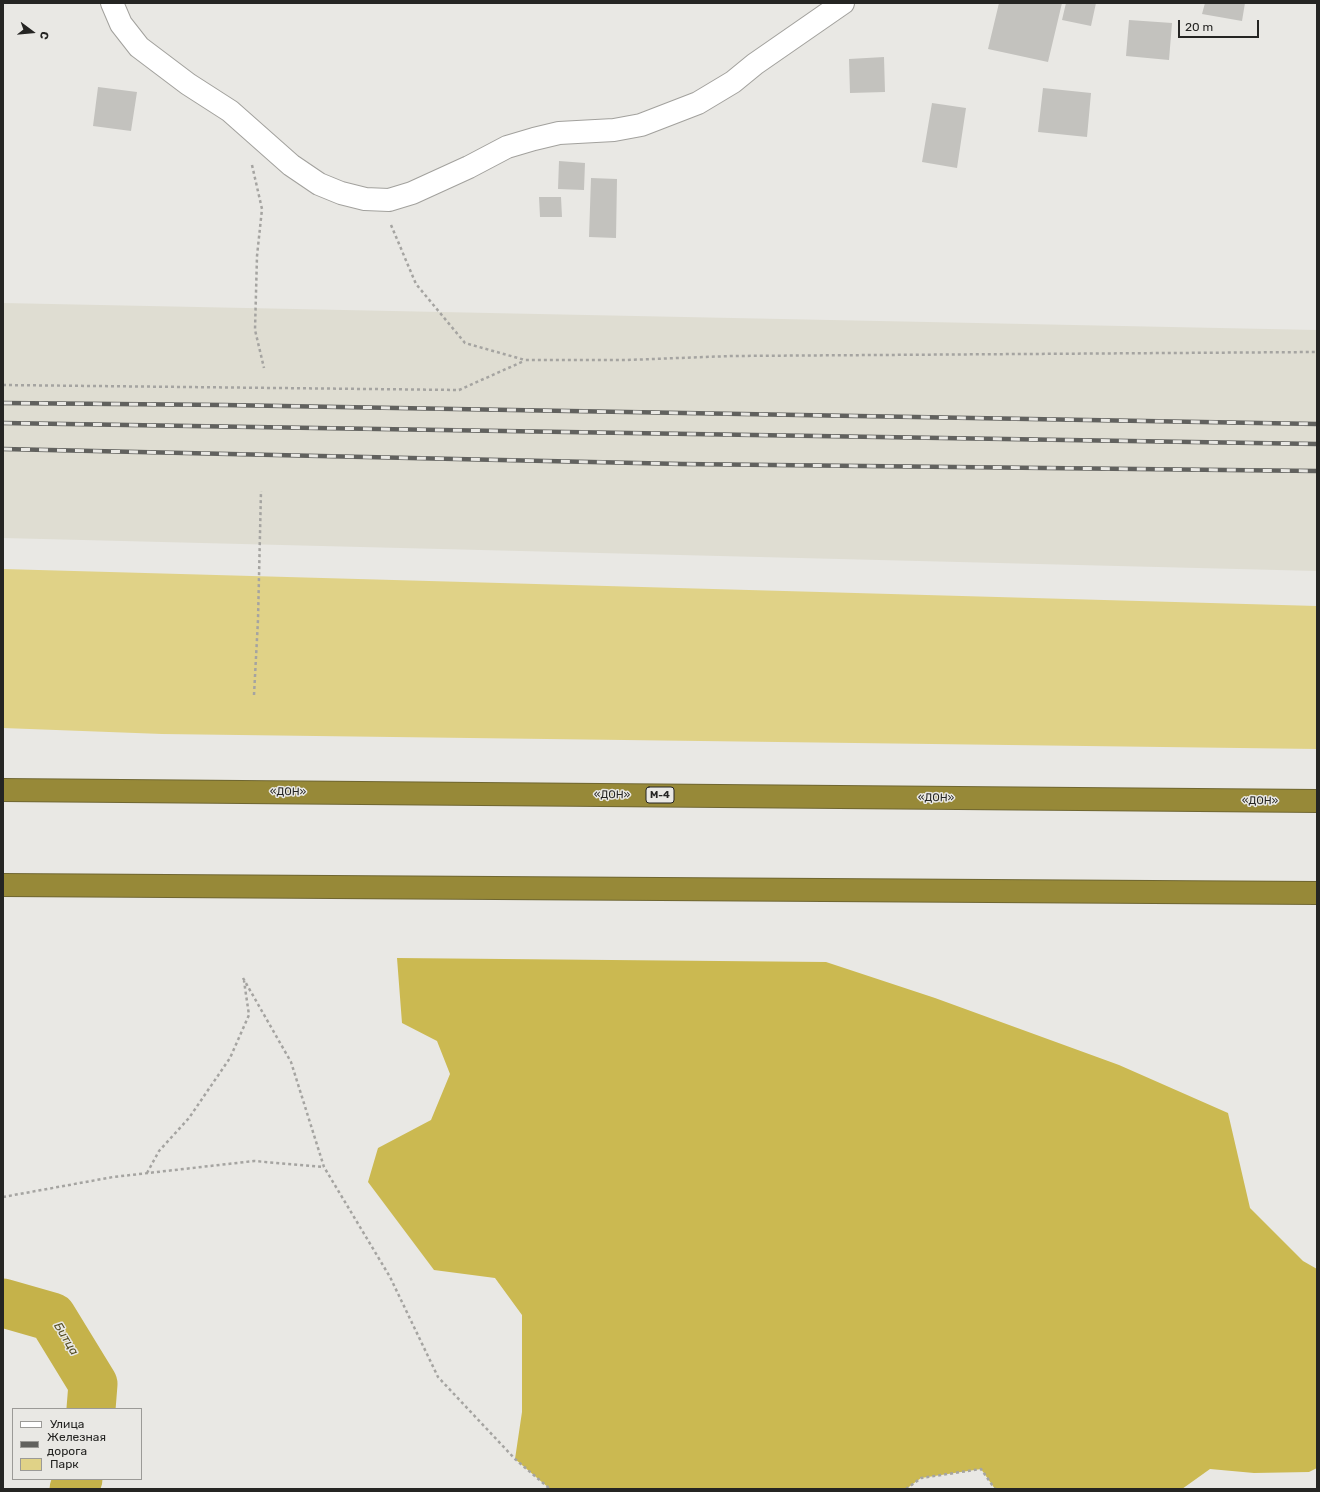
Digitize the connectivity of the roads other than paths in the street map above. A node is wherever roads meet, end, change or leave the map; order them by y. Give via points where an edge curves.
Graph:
1 (112, 3) edge
2 (843, 3) edge
3 (3, 790) edge
4 (1317, 801) edge
5 (3, 885) edge
6 (1317, 893) edge

1 - 2 street via 121,24 139,47 188,84 230,111 291,165 319,184 341,193 365,199 389,200 412,193 507,147 559,133 614,130 641,125 698,103 733,82
3 - 4 highway, «ДОН» / М-4
5 - 6 highway

